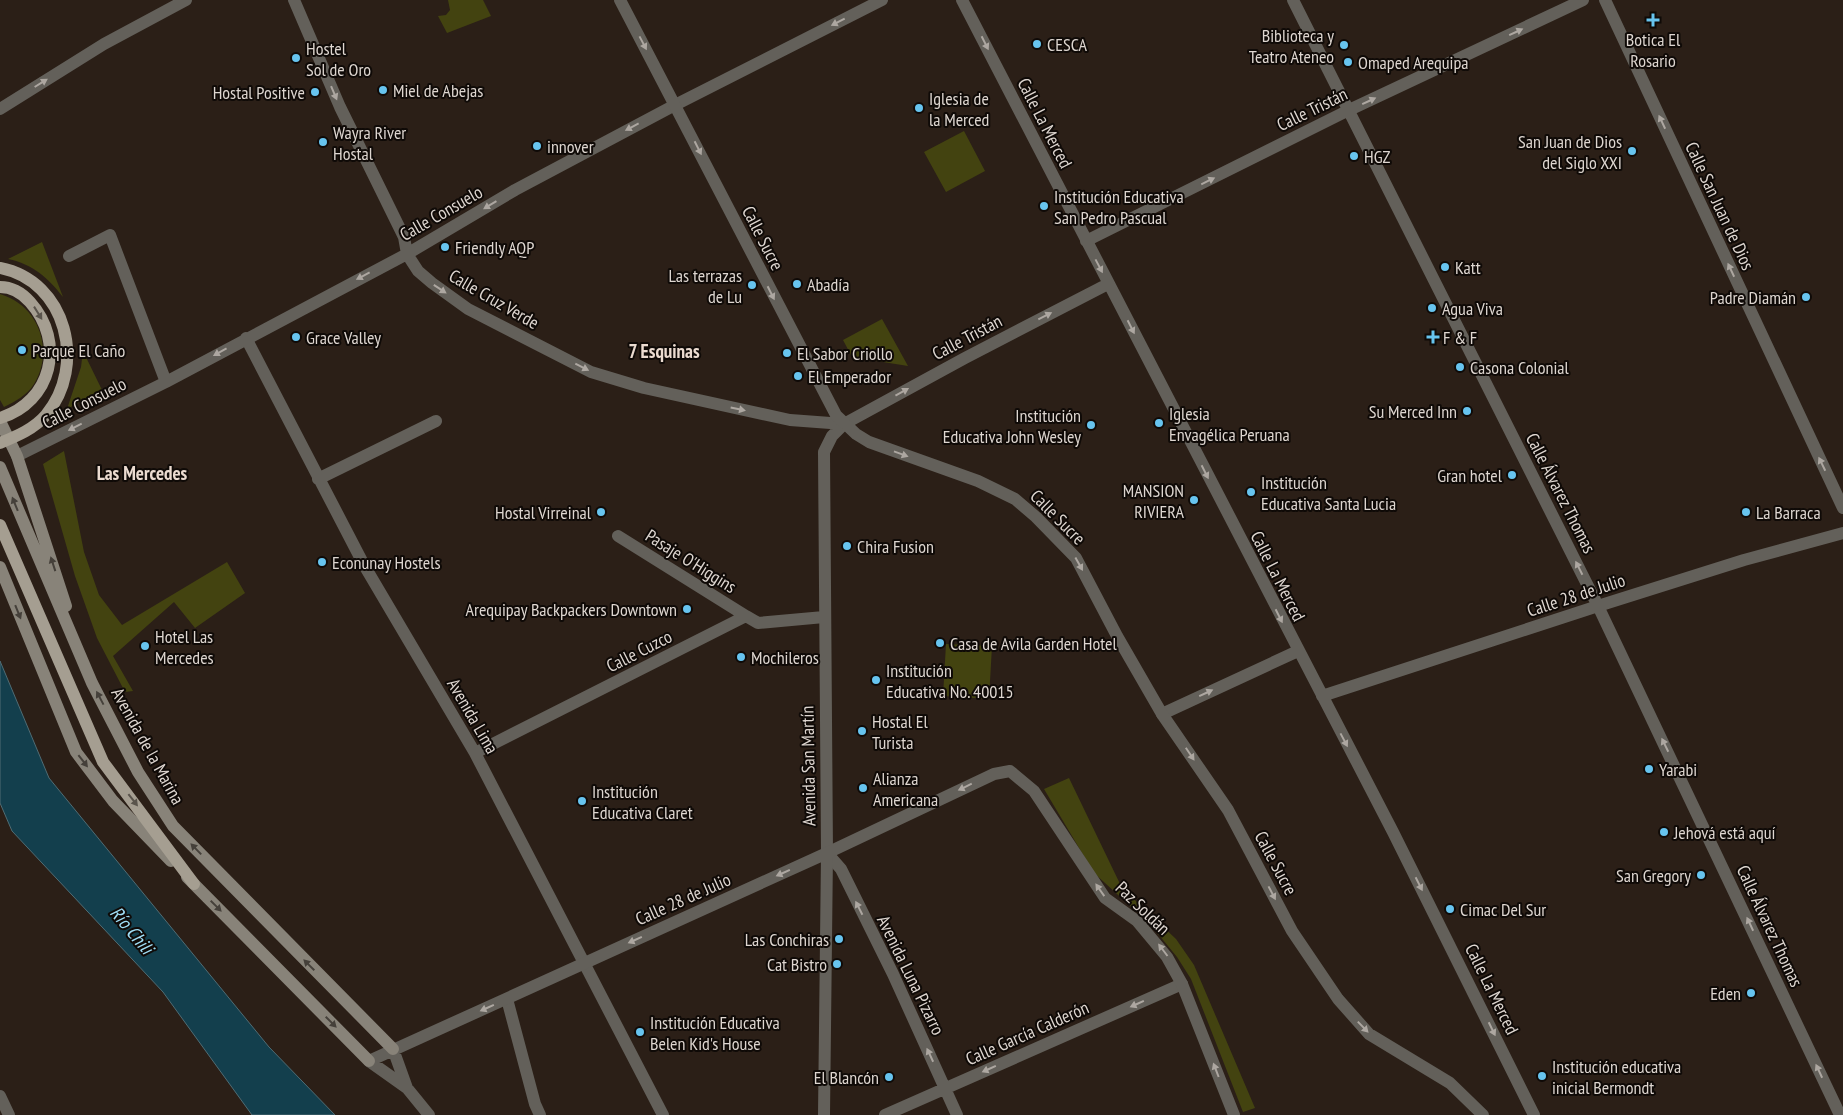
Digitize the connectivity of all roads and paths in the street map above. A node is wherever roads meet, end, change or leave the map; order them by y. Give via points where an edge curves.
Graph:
1 (186, 0) edge
2 (294, 0) edge
3 (620, 0) edge
4 (882, 0) edge
5 (962, 0) edge
6 (1293, 0) edge
7 (1583, 0) edge
8 (1605, 0) edge
9 (676, 104) junction
10 (0, 109) edge
11 (1347, 111) junction
12 (1086, 241) junction
13 (407, 254) junction
14 (69, 256) dead end
15 (0, 268) edge
16 (1108, 284) junction
17 (0, 287) edge
18 (246, 338) junction
19 (166, 382) junction
20 (0, 419) edge
21 (436, 421) dead end
22 (844, 424) junction
23 (0, 443) edge
24 (17, 456) junction
25 (0, 467) edge
26 (318, 478) junction
27 (1843, 508) edge
28 (0, 525) edge
29 (1843, 533) edge
30 (618, 536) dead end
31 (0, 567) edge
32 (1598, 606) junction
33 (746, 616) junction
34 (824, 617) junction
35 (1298, 651) junction
36 (84, 660) junction
37 (1322, 696) junction
38 (1162, 714) junction
39 (475, 753) junction
40 (1010, 772) joint
41 (827, 853) junction
42 (194, 884) junction
43 (583, 962) junction
44 (1182, 984) junction
45 (507, 999) junction
46 (393, 1049) junction
47 (370, 1061) junction
48 (945, 1087) junction
49 (407, 1088) junction
50 (0, 1096) edge
51 (9, 1115) edge
52 (429, 1115) edge
53 (540, 1115) edge
54 (663, 1115) edge
55 (824, 1115) edge
56 (885, 1115) edge
57 (957, 1115) edge
58 (1234, 1115) edge
59 (1483, 1115) edge
60 (1534, 1115) edge
61 (1840, 1115) edge

10 -> 1 street via 104,44
2 -> 13 street, Calle Cruz Verde via 340,107 404,238
3 -> 9 street, Calle Sucre
4 -> 9 street, Calle Consuelo
5 -> 12 street, Calle La Merced
6 - 11 street, Calle Álvarez Thomas
11 -> 7 street, Calle Tristán
27 -> 8 street, Calle San Juan de Dios
9 -> 13 street, Calle Consuelo via 515,190
9 -> 22 street, Calle Sucre via 813,373
12 -> 11 street, Calle Tristán
32 -> 11 street, Calle Álvarez Thomas
12 -> 16 street, Calle La Merced
13 -> 18 street, Calle Consuelo
13 -> 22 street, Calle Cruz Verde via 418,271 468,309 591,372 644,388 790,420
14 - 19 street via 110,235
15 - 23 main road via 22,275 48,296 65,327 68,360 60,392 46,415 20,435
22 -> 16 street, Calle Tristán
16 -> 35 street, Calle La Merced
17 -> 20 main road via 16,291 37,310 51,346 50,363 37,391 13,414
18 -> 19 street, Calle Consuelo
18 - 26 street, Avenida Lima
19 -> 24 street, Calle Consuelo
20 - 24 main road
21 - 26 street
22 - 34 street, Avenida San Martín via 832,436 824,452
22 -> 38 street, Calle Sucre via 870,442 978,481 1024,505 1076,558
36 -> 24 main road
36 -> 25 main road, Avenida de la Marina
26 - 39 street, Avenida Lima via 364,565
28 -> 42 main road via 103,762
29 - 32 street, Calle 28 de Julio
30 - 33 street, Pasaje O'Higgins
31 -> 42 main road, Avenida de la Marina via 76,752 113,801
32 - 37 street, Calle 28 de Julio
61 -> 32 street, Calle Álvarez Thomas
33 - 34 street via 758,623
33 - 39 street, Calle Cuzco
34 - 41 street, Avenida San Martín
35 - 37 street, Calle La Merced
38 -> 35 street
46 -> 36 main road, Avenida de la Marina via 173,826 138,772 92,683
37 -> 60 street, Calle La Merced via 1463,969
38 -> 59 street, Calle Sucre via 1228,810 1292,931 1348,1012 1373,1037 1450,1083
39 - 43 street, Avenida Lima
40 -> 41 street, Calle 28 de Julio via 994,774
44 -> 40 street, Paz Soldán via 1168,957 1137,921 1105,898 1034,791
41 -> 43 street, Calle 28 de Julio
48 -> 41 street, Avenida Luna Pizarro via 841,869
41 - 55 street, Avenida San Martín
42 -> 47 main road, Avenida de la Marina
43 - 45 street, Calle 28 de Julio
43 - 54 street, Avenida Lima
44 -> 48 street, Calle García Calderón
58 -> 44 street, Paz Soldán
45 -> 46 street, Calle 28 de Julio
45 - 53 street
46 - 47 street, Calle 28 de Julio
46 - 49 street, Avenida de la Marina
47 - 49 street, Avenida de la Marina
48 - 56 street, Calle García Calderón
48 - 57 street, Avenida Luna Pizarro
49 - 52 street, Avenida de la Marina
50 - 51 street

